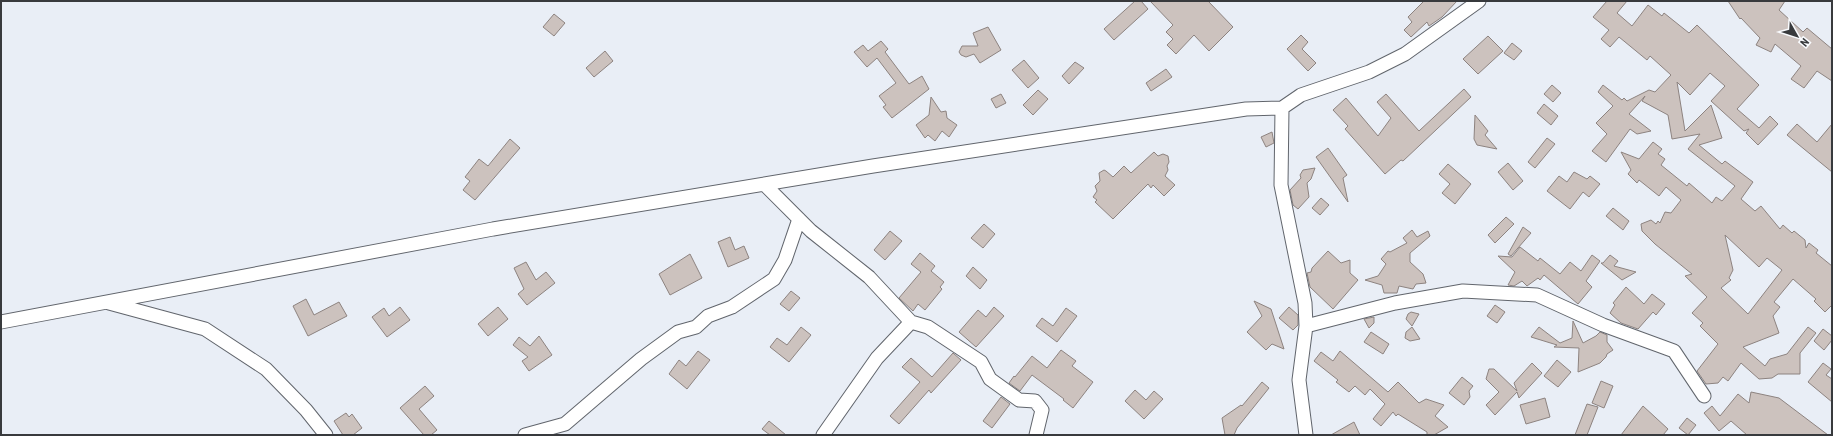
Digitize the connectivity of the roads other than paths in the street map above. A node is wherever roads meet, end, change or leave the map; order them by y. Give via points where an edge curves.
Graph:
1 (1479, 1) edge
2 (1282, 108) junction
3 (765, 184) junction
4 (800, 219) junction
5 (106, 302) junction
6 (1, 322) edge
7 (911, 322) junction
8 (1306, 326) junction
9 (1704, 396) dead end
10 (326, 435) edge
11 (525, 435) edge
12 (823, 435) edge
13 (1036, 435) edge
14 (1306, 435) edge

1 - 2 street via 1405,54 1368,72 1302,95
2 - 3 street via 1246,109
2 - 8 street via 1281,185 1305,304
3 - 4 street
3 - 5 street via 493,229
4 - 7 street via 811,231 869,277
4 - 11 street via 785,260 774,279 732,308 708,316 696,327 678,332 565,424
5 - 6 street
5 - 10 street via 205,329 266,369 306,410
7 - 12 street via 877,358
7 - 13 street via 928,327 981,362 990,379 1019,400 1035,401 1042,410
8 - 9 street via 1395,303 1463,291 1537,295 1603,325 1674,351
8 - 14 street via 1299,380

